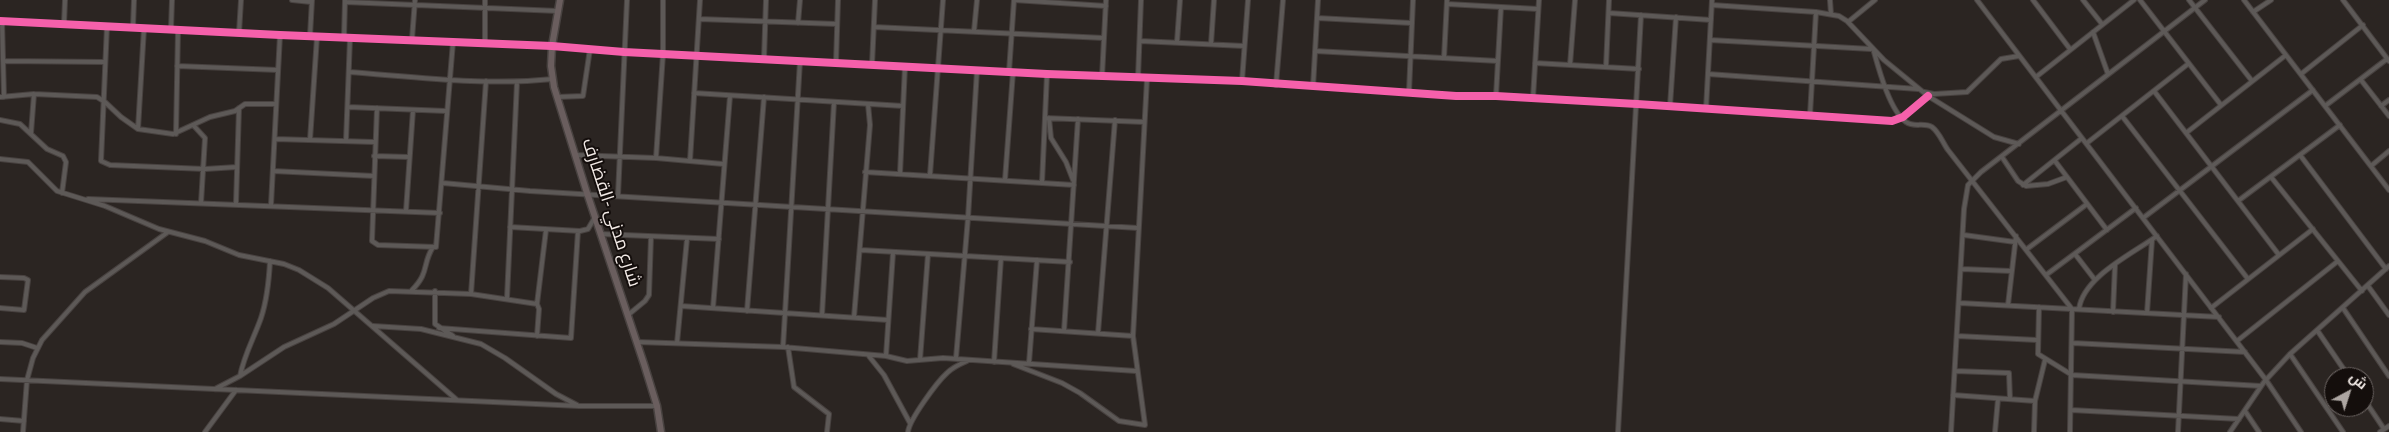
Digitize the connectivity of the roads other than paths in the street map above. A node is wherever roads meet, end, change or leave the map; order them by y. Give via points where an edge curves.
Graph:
1 (65, 0) edge
2 (134, 0) edge
3 (172, 0) edge
4 (240, 0) edge
5 (292, 0) edge
6 (415, 0) edge
7 (446, 0) edge
8 (485, 0) edge
9 (560, 0) edge
10 (627, 0) edge
11 (663, 0) edge
12 (700, 0) edge
13 (766, 0) edge
14 (800, 0) edge
15 (838, 0) edge
16 (875, 0) edge
17 (943, 0) edge
18 (977, 0) edge
19 (1014, 0) edge
20 (1106, 0) edge
21 (1142, 0) edge
22 (1180, 0) edge
23 (1214, 0) edge
24 (1248, 0) edge
25 (1283, 0) edge
26 (1318, 0) edge
27 (1413, 0) edge
28 (1538, 0) edge
29 (1575, 0) edge
30 (1610, 0) edge
31 (1712, 0) edge
32 (1830, 0) edge
33 (1875, 0) edge
34 (1984, 0) edge
35 (2033, 0) edge
36 (2083, 0) edge
37 (2134, 0) edge
38 (2140, 0) edge
39 (2189, 0) edge
40 (2205, 0) edge
41 (2244, 0) edge
42 (2271, 0) edge
43 (2343, 0) edge
44 (311, 1) edge
45 (345, 1) edge
46 (1052, 1) edge
47 (1447, 2) edge
48 (1978, 2) edge
49 (415, 5) junction
50 (1712, 5) junction
51 (445, 6) junction
52 (1106, 6) junction
53 (485, 8) junction
54 (1501, 8) junction
55 (2195, 8) junction
56 (1538, 9) junction
57 (558, 11) junction
58 (1816, 12) junction
59 (2253, 12) junction
60 (1609, 13) junction
61 (1831, 14) junction
62 (1641, 15) junction
63 (1676, 17) junction
64 (1317, 18) junction
65 (699, 19) junction
66 (1711, 20) junction
67 (1, 21) edge
68 (765, 21) junction
69 (1848, 22) junction
70 (798, 23) junction
71 (1412, 23) junction
72 (64, 24) junction
73 (837, 24) junction
74 (2102, 24) junction
75 (2362, 25) junction
76 (107, 26) junction
77 (134, 27) junction
78 (874, 27) junction
79 (144, 28) junction
80 (171, 29) junction
81 (178, 30) junction
82 (941, 30) junction
83 (974, 31) junction
84 (2093, 32) junction
85 (2164, 32) junction
86 (239, 33) junction
87 (1011, 33) junction
88 (280, 35) junction
89 (310, 36) junction
90 (317, 37) junction
91 (344, 38) junction
92 (350, 38) junction
93 (1104, 38) junction
94 (412, 39) junction
95 (1710, 40) junction
96 (1140, 41) junction
97 (453, 42) junction
98 (1177, 42) junction
99 (485, 43) junction
100 (1211, 44) junction
101 (552, 46) junction
102 (1244, 46) junction
103 (1813, 46) junction
104 (590, 49) junction
105 (2070, 49) junction
106 (1873, 50) junction
107 (1315, 51) junction
108 (624, 52) junction
109 (663, 54) junction
110 (2286, 55) junction
111 (696, 56) junction
112 (2020, 56) junction
113 (1410, 57) junction
114 (1444, 58) junction
115 (764, 59) junction
116 (2388, 60) edge
117 (3, 61) junction
118 (800, 61) junction
119 (105, 62) junction
120 (1498, 62) junction
121 (836, 63) junction
122 (1535, 63) junction
123 (2188, 64) junction
124 (872, 65) junction
125 (1570, 65) junction
126 (177, 66) junction
127 (905, 66) junction
128 (1606, 67) junction
129 (938, 68) junction
130 (1638, 69) junction
131 (278, 70) junction
132 (977, 70) junction
133 (349, 72) junction
134 (1011, 72) junction
135 (1048, 74) junction
136 (1708, 74) junction
137 (2108, 74) junction
138 (2300, 74) junction
139 (1102, 77) junction
140 (2036, 77) junction
141 (1138, 78) junction
142 (450, 79) junction
143 (553, 79) junction
144 (1147, 79) junction
145 (1812, 80) junction
146 (2252, 80) junction
147 (2361, 80) junction
148 (486, 82) junction
149 (517, 82) junction
150 (1242, 82) junction
151 (1276, 85) junction
152 (1885, 86) junction
153 (1313, 87) junction
154 (1918, 89) junction
155 (2313, 90) junction
156 (2154, 91) junction
157 (1409, 92) junction
158 (694, 93) junction
159 (34, 94) junction
160 (557, 96) junction
161 (730, 96) junction
162 (1496, 96) junction
163 (1928, 96) junction
164 (2, 97) edge
165 (764, 97) junction
166 (1533, 98) junction
167 (102, 100) junction
168 (799, 100) junction
169 (2389, 100) edge
170 (834, 102) junction
171 (276, 104) junction
172 (868, 104) junction
173 (1637, 104) junction
174 (2221, 105) junction
175 (903, 106) junction
176 (1670, 106) junction
177 (2325, 106) junction
178 (2381, 106) junction
179 (348, 107) junction
180 (240, 108) junction
181 (377, 108) junction
182 (1706, 109) junction
183 (413, 110) junction
184 (2061, 110) junction
185 (446, 111) junction
186 (1810, 115) junction
187 (2122, 116) junction
188 (2389, 116) edge
189 (1047, 118) junction
190 (1901, 118) junction
191 (1078, 119) junction
192 (0, 120) edge
193 (1115, 120) junction
194 (1144, 122) junction
195 (2340, 125) junction
196 (194, 126) junction
197 (138, 129) junction
198 (2186, 132) junction
199 (31, 133) junction
200 (176, 134) junction
201 (2082, 138) junction
202 (275, 139) junction
203 (310, 140) junction
204 (346, 141) junction
205 (374, 142) junction
206 (2087, 143) junction
207 (2019, 144) junction
208 (2389, 151) edge
209 (575, 155) junction
210 (2300, 155) junction
211 (374, 156) junction
212 (620, 156) junction
213 (409, 157) junction
214 (2002, 157) junction
215 (656, 158) junction
216 (0, 159) edge
217 (690, 161) junction
218 (2055, 161) junction
219 (723, 164) junction
220 (2371, 166) junction
221 (237, 167) junction
222 (2212, 167) junction
223 (205, 168) junction
224 (273, 171) junction
225 (865, 172) junction
226 (900, 174) junction
227 (374, 176) junction
228 (930, 176) junction
229 (2067, 177) junction
230 (2272, 177) junction
231 (970, 178) junction
232 (1005, 180) junction
233 (1973, 180) junction
234 (443, 183) junction
235 (1042, 183) junction
236 (1074, 184) junction
237 (479, 186) junction
238 (2023, 186) junction
239 (513, 189) junction
240 (2389, 190) edge
241 (2180, 191) junction
242 (62, 193) junction
243 (587, 194) junction
244 (618, 195) junction
245 (82, 199) junction
246 (2238, 201) junction
247 (201, 203) junction
248 (721, 203) junction
249 (236, 204) junction
250 (756, 204) junction
251 (2087, 204) junction
252 (271, 205) junction
253 (792, 207) junction
254 (2136, 208) junction
255 (373, 209) junction
256 (829, 210) junction
257 (406, 211) junction
258 (863, 211) junction
259 (440, 213) junction
260 (594, 217) junction
261 (968, 218) junction
262 (2143, 218) junction
263 (1071, 225) junction
264 (510, 227) junction
265 (1105, 227) junction
266 (1138, 228) junction
267 (2313, 229) junction
268 (546, 230) junction
269 (2107, 230) junction
270 (168, 232) junction
271 (578, 232) junction
272 (600, 234) junction
273 (1964, 235) junction
274 (2016, 235) junction
275 (2157, 236) junction
276 (651, 237) junction
277 (687, 239) junction
278 (719, 239) junction
279 (2152, 240) junction
280 (2015, 242) junction
281 (433, 247) junction
282 (2026, 249) junction
283 (861, 250) junction
284 (893, 253) junction
285 (928, 254) junction
286 (2075, 254) junction
287 (2279, 255) junction
288 (964, 256) junction
289 (1001, 258) junction
290 (1037, 260) junction
291 (270, 261) junction
292 (2338, 261) junction
293 (1070, 262) junction
294 (2115, 265) junction
295 (2388, 267) edge
296 (1962, 269) junction
297 (2011, 271) junction
298 (2186, 274) junction
299 (2046, 275) junction
300 (0, 276) edge
301 (2095, 280) junction
302 (2248, 280) junction
303 (2368, 286) junction
304 (412, 290) junction
305 (435, 291) junction
306 (2362, 291) junction
307 (471, 294) junction
308 (507, 298) junction
309 (1960, 302) junction
310 (537, 304) junction
311 (2008, 305) junction
312 (681, 306) junction
313 (2039, 307) junction
314 (0, 308) edge
315 (713, 308) junction
316 (2211, 308) junction
317 (2343, 308) junction
318 (2072, 309) junction
319 (2079, 309) junction
320 (747, 310) junction
321 (353, 311) junction
322 (2113, 312) junction
323 (786, 313) junction
324 (2147, 313) junction
325 (628, 315) junction
326 (822, 315) junction
327 (2184, 315) junction
328 (2389, 316) edge
329 (2218, 317) junction
330 (854, 318) junction
331 (888, 320) junction
332 (373, 326) junction
333 (439, 328) junction
334 (1032, 329) junction
335 (2317, 330) junction
336 (1064, 331) junction
337 (1098, 333) junction
338 (537, 336) junction
339 (1133, 336) junction
340 (1957, 336) junction
341 (456, 338) junction
342 (2037, 340) junction
343 (2237, 341) junction
344 (0, 342) edge
345 (637, 342) junction
346 (677, 343) junction
347 (2073, 343) junction
348 (786, 347) junction
349 (37, 348) junction
350 (2182, 349) junction
351 (2245, 352) junction
352 (2290, 354) junction
353 (868, 355) junction
354 (886, 356) junction
355 (956, 358) junction
356 (920, 360) junction
357 (969, 360) junction
358 (2045, 360) junction
359 (994, 362) junction
360 (1009, 362) junction
361 (1028, 363) junction
362 (2342, 367) edge
363 (1136, 371) junction
364 (1955, 371) junction
365 (2072, 375) junction
366 (240, 376) junction
367 (2389, 376) edge
368 (0, 379) edge
369 (27, 380) junction
370 (2266, 380) junction
371 (2181, 381) junction
372 (2261, 386) junction
373 (214, 389) junction
374 (236, 390) junction
375 (1954, 395) junction
376 (1998, 399) junction
377 (2010, 399) junction
378 (457, 400) junction
379 (2035, 401) junction
380 (580, 406) junction
381 (656, 406) junction
382 (2070, 410) junction
383 (2245, 411) junction
384 (2179, 416) junction
385 (2374, 417) edge
386 (0, 419) edge
387 (2239, 419) junction
388 (24, 421) junction
389 (910, 423) junction
390 (2389, 426) edge
391 (2382, 431) edge
392 (23, 432) edge
393 (205, 432) edge
394 (661, 432) edge
395 (828, 432) edge
396 (908, 432) edge
397 (1618, 432) edge
398 (1950, 432) edge
399 (1995, 432) edge
400 (2034, 432) edge
401 (2070, 432) edge
402 (2178, 432) edge
403 (2230, 432) edge
404 (2259, 432) edge
405 (2301, 432) edge
406 (2343, 432) edge

1 - 72 street
2 - 77 street
3 - 80 street
4 - 86 street
5 - 44 street
6 - 49 street
7 - 51 street
8 - 53 street
9 - 57 highway, شارع مدني -القضارف
10 - 108 street
11 - 109 street
12 - 65 street
13 - 68 street
14 - 70 street
15 - 73 street
16 - 78 street
17 - 82 street
18 - 83 street
19 - 46 street
19 - 87 street
20 - 52 street
21 - 96 street
22 - 98 street
23 - 100 street
24 - 102 street
25 - 151 street
26 - 64 street
27 - 71 street
28 - 56 street
29 - 125 street
30 - 60 street
31 - 50 street
32 - 61 street
33 - 69 street
34 - 48 street
35 - 105 street
36 - 74 street
37 - 74 street
38 - 85 street
39 - 55 street
40 - 55 street
41 - 59 street
42 - 59 street
43 - 75 street
44 - 89 street
45 - 49 street
45 - 91 street
46 - 52 street
47 - 54 street
47 - 114 street
48 - 112 street
49 - 51 street
49 - 94 street
50 - 58 street
50 - 66 street
51 - 53 street
52 - 93 street
53 - 57 street
53 - 99 street
54 - 56 street
54 - 120 street
55 - 85 street
55 - 146 street
56 - 122 street
57 - 101 highway, شارع مدني -القضارف
58 - 61 street
58 - 103 street
59 - 110 street
60 - 62 street
60 - 128 street
61 - 69 street
62 - 63 street
62 - 130 street
63 - 66 street
63 - 176 street
64 - 71 street
64 - 107 street
65 - 68 street
65 - 111 street
66 - 95 street
67 - 72 street
67 - 117 street
68 - 70 street
68 - 115 street
69 - 106 street
70 - 73 street
71 - 113 street
72 - 76 street
73 - 121 street
74 - 84 street
75 - 116 street
75 - 138 street
76 - 77 street
76 - 119 street
77 - 79 street
78 - 82 street
78 - 124 street
79 - 80 street
79 - 197 street
80 - 81 street
81 - 86 street
81 - 126 street
82 - 83 street
82 - 129 street
83 - 87 street
84 - 105 street
84 - 137 street
85 - 123 street
85 - 137 street
86 - 88 street
87 - 93 street
87 - 134 street
88 - 89 street
88 - 131 street
89 - 90 street
90 - 91 street
90 - 203 street
91 - 92 street
92 - 94 street
92 - 133 street
93 - 139 street
94 - 97 street
95 - 103 street
95 - 136 street
96 - 98 street
96 - 141 street
97 - 99 street
97 - 142 street
98 - 100 street
99 - 101 street
100 - 102 street
101 - 104 street
101 - 143 highway, شارع مدني -القضارف
102 - 150 street
103 - 106 street
103 - 145 street
104 - 108 street
104 - 160 street via 584,96
105 - 140 street
106 - 152 street
106 - 154 street
107 - 113 street
107 - 153 street
108 - 109 street
108 - 212 street
109 - 111 street
109 - 215 street
110 - 138 street
110 - 146 street
111 - 115 street
111 - 158 street
112 - 140 street
112 - 154 street via 2001,58 1966,92 1934,94
113 - 114 street
113 - 157 street
114 - 120 street
115 - 118 street
116 - 147 street
117 - 119 street
117 - 164 street
118 - 121 street
118 - 168 street
119 - 167 street
120 - 162 street
121 - 124 street
122 - 125 street
122 - 166 street
123 - 156 street
123 - 174 street
124 - 127 street
125 - 128 street
126 - 131 street
126 - 200 street
127 - 129 street
127 - 175 street
128 - 130 street
129 - 132 street
129 - 228 street
130 - 173 street
131 - 171 street
132 - 134 street
132 - 231 street
133 - 142 street
133 - 179 street
134 - 135 street
134 - 232 street
135 - 139 street
135 - 189 street
136 - 145 street
136 - 182 street
137 - 184 street
138 - 155 street
139 - 141 street
140 - 184 street
141 - 144 street
142 - 148 street
142 - 185 street
143 - 149 street
143 - 160 highway, شارع مدني -القضارف
144 - 150 street
144 - 194 street
145 - 152 street
145 - 186 street
146 - 174 street
147 - 177 street
147 - 178 street
148 - 149 street
148 - 237 street
149 - 239 street
150 - 151 street
151 - 153 street
152 - 154 street
152 - 190 street
153 - 157 street
154 - 163 street
155 - 177 street
155 - 222 street
156 - 187 street
156 - 198 street
157 - 162 street
158 - 161 street
158 - 217 street
159 - 164 street
159 - 167 street
159 - 199 street
160 - 209 highway, شارع مدني -القضارف
161 - 165 street
161 - 219 street
162 - 166 street
163 - 190 street
163 - 207 street via 1994,137
165 - 168 street
165 - 250 street
166 - 173 street
167 - 197 street
167 - 223 street via 102,162
168 - 170 street
168 - 253 street
169 - 178 street
170 - 172 street
170 - 256 street
171 - 180 street via 246,104
171 - 202 street
172 - 175 street
172 - 225 street via 870,125
173 - 176 street
173 - 397 street
174 - 198 street
175 - 226 street
176 - 182 street
177 - 195 street
178 - 188 street
179 - 181 street
179 - 204 street
180 - 196 street
180 - 221 street
181 - 183 street
181 - 205 street
182 - 186 street
183 - 185 street
183 - 213 street
184 - 201 street
184 - 207 street
185 - 234 street
186 - 190 street via 1892,121
187 - 206 street
187 - 241 street
189 - 191 street
189 - 235 street
189 - 236 street via 1051,138 1066,162
190 - 233 street via 1910,125 1933,128
191 - 193 street
191 - 236 street
192 - 199 street via 17,123
193 - 194 street
193 - 265 street
194 - 266 street
195 - 210 street
195 - 220 street
196 - 200 street
196 - 223 street via 205,138
197 - 200 street
198 - 222 street
199 - 242 street via 47,149 64,157
201 - 206 street
201 - 218 street
202 - 203 street
202 - 224 street
203 - 204 street
204 - 205 street
205 - 211 street
206 - 254 street
207 - 214 street
208 - 220 street
209 - 212 street
209 - 243 highway, شارع مدني -القضارف
210 - 230 street
210 - 295 street
211 - 213 street
211 - 227 street
212 - 215 street
212 - 244 street
213 - 257 street
214 - 233 street
214 - 238 street
215 - 217 street
216 - 242 street via 30,163 50,186
217 - 219 street
218 - 229 street
218 - 238 street
219 - 248 street
220 - 240 street
221 - 223 street
221 - 249 street
222 - 241 street
222 - 246 street
223 - 247 street
224 - 227 street
224 - 252 street
225 - 226 street
225 - 258 street
226 - 228 street
227 - 255 street
228 - 231 street
229 - 238 street via 2042,185
229 - 251 street
230 - 246 street
230 - 267 street
231 - 232 street
231 - 261 street
232 - 235 street
233 - 273 street via 1967,188
233 - 274 street
234 - 237 street
234 - 259 street
235 - 236 street
236 - 263 street
237 - 239 street
237 - 307 street
239 - 243 street
239 - 264 street
241 - 262 street
241 - 302 street
242 - 245 street
243 - 244 street
243 - 260 highway, شارع مدني -القضارف
244 - 248 street
245 - 247 street
245 - 270 street
246 - 287 street
247 - 249 street
248 - 250 street
248 - 278 street
249 - 252 street
250 - 253 street
250 - 320 street
251 - 269 street
251 - 282 street
252 - 255 street
253 - 256 street
253 - 323 street
254 - 262 street
254 - 269 street
255 - 257 street
255 - 281 street via 371,235 376,245
256 - 258 street
256 - 326 street
257 - 259 street
258 - 261 street
258 - 283 street
259 - 281 street via 438,243
260 - 271 street via 588,229
260 - 272 highway, شارع مدني -القضارف
261 - 263 street
261 - 288 street
262 - 275 street
263 - 265 street
263 - 293 street
264 - 268 street
264 - 308 street
265 - 266 street
265 - 337 street
266 - 339 street
267 - 287 street
267 - 292 street
268 - 271 street
268 - 310 street
269 - 286 street
270 - 291 street
270 - 349 street via 85,292
271 - 338 street via 572,338
272 - 276 street
272 - 325 highway, شارع مدني -القضارف
273 - 280 street
273 - 296 street
274 - 280 street
274 - 282 street
275 - 279 street
275 - 298 street
276 - 277 street
276 - 325 street via 649,295
277 - 278 street
277 - 312 street
278 - 315 street
279 - 294 street
279 - 324 street
280 - 297 street
281 - 304 street via 424,276
282 - 299 street
283 - 284 street
283 - 330 street
284 - 285 street
284 - 331 street
285 - 288 street
285 - 356 street
286 - 299 street
286 - 301 street
287 - 302 street
288 - 289 street
288 - 355 street
289 - 290 street
289 - 359 street
290 - 293 street
290 - 334 street
291 - 321 street via 313,278
291 - 366 street via 262,316 244,356
292 - 306 street
292 - 343 street
293 - 336 street
294 - 301 street
294 - 322 street
295 - 303 street
296 - 297 street
296 - 309 street
297 - 311 street
298 - 316 street
298 - 327 street
299 - 318 street
300 - 314 street via 28,280 24,310
301 - 319 street via 2082,296
302 - 316 street
303 - 306 street
303 - 328 street
304 - 305 street
304 - 321 street via 385,292
305 - 307 street
305 - 333 street via 435,323
306 - 317 street
307 - 308 street
308 - 310 street
309 - 311 street
309 - 340 street
310 - 338 street
311 - 313 street
312 - 315 street
312 - 346 street
313 - 318 street
313 - 342 street
315 - 320 street
316 - 329 street
317 - 335 street
317 - 367 street
318 - 319 street
318 - 347 street
319 - 322 street
320 - 323 street
321 - 332 street
321 - 366 street via 334,324 284,346
322 - 324 street
323 - 326 street
323 - 348 street
324 - 327 street
325 - 345 highway, شارع مدني -القضارف
326 - 330 street
327 - 329 street
327 - 350 street
329 - 343 street
330 - 331 street
331 - 354 street
332 - 341 street via 421,329
332 - 378 street
333 - 338 street
333 - 341 street
334 - 336 street
334 - 361 street
335 - 352 street
335 - 362 street
336 - 337 street
337 - 339 street
339 - 363 street
340 - 342 street
340 - 364 street
341 - 380 street via 487,347 556,394
342 - 358 street via 2038,354
343 - 351 street
344 - 349 street via 22,343
345 - 346 street
345 - 381 highway, شارع مدني -القضارف
346 - 348 street
347 - 350 street
347 - 365 street
348 - 353 street
348 - 395 street via 794,387 828,414
349 - 369 street
350 - 351 street
350 - 371 street
351 - 370 street
352 - 370 street
352 - 406 street
353 - 354 street
353 - 389 street via 884,375
354 - 356 street via 907,361
355 - 356 street
355 - 357 street
357 - 359 street
357 - 389 street via 946,374
358 - 365 street
358 - 379 street
359 - 360 street
360 - 361 street
360 - 363 street via 1062,383 1119,421 1144,425
361 - 363 street
364 - 375 street
364 - 377 street via 2008,373
365 - 371 street
365 - 382 street
366 - 373 street
368 - 369 street
369 - 373 street
369 - 388 street
370 - 372 street
370 - 405 street
371 - 372 street
371 - 384 street
372 - 383 street
373 - 374 street
374 - 378 street
374 - 393 street
375 - 376 street
375 - 398 street
376 - 377 street
376 - 399 street
377 - 379 street
378 - 380 street
379 - 400 street
380 - 381 street
381 - 394 highway, شارع مدني -القضارف
382 - 384 street
382 - 401 street
383 - 387 street
383 - 404 street
384 - 387 street
384 - 402 street
385 - 391 street
386 - 388 street
387 - 403 street
388 - 392 street
389 - 396 street
390 - 391 street

